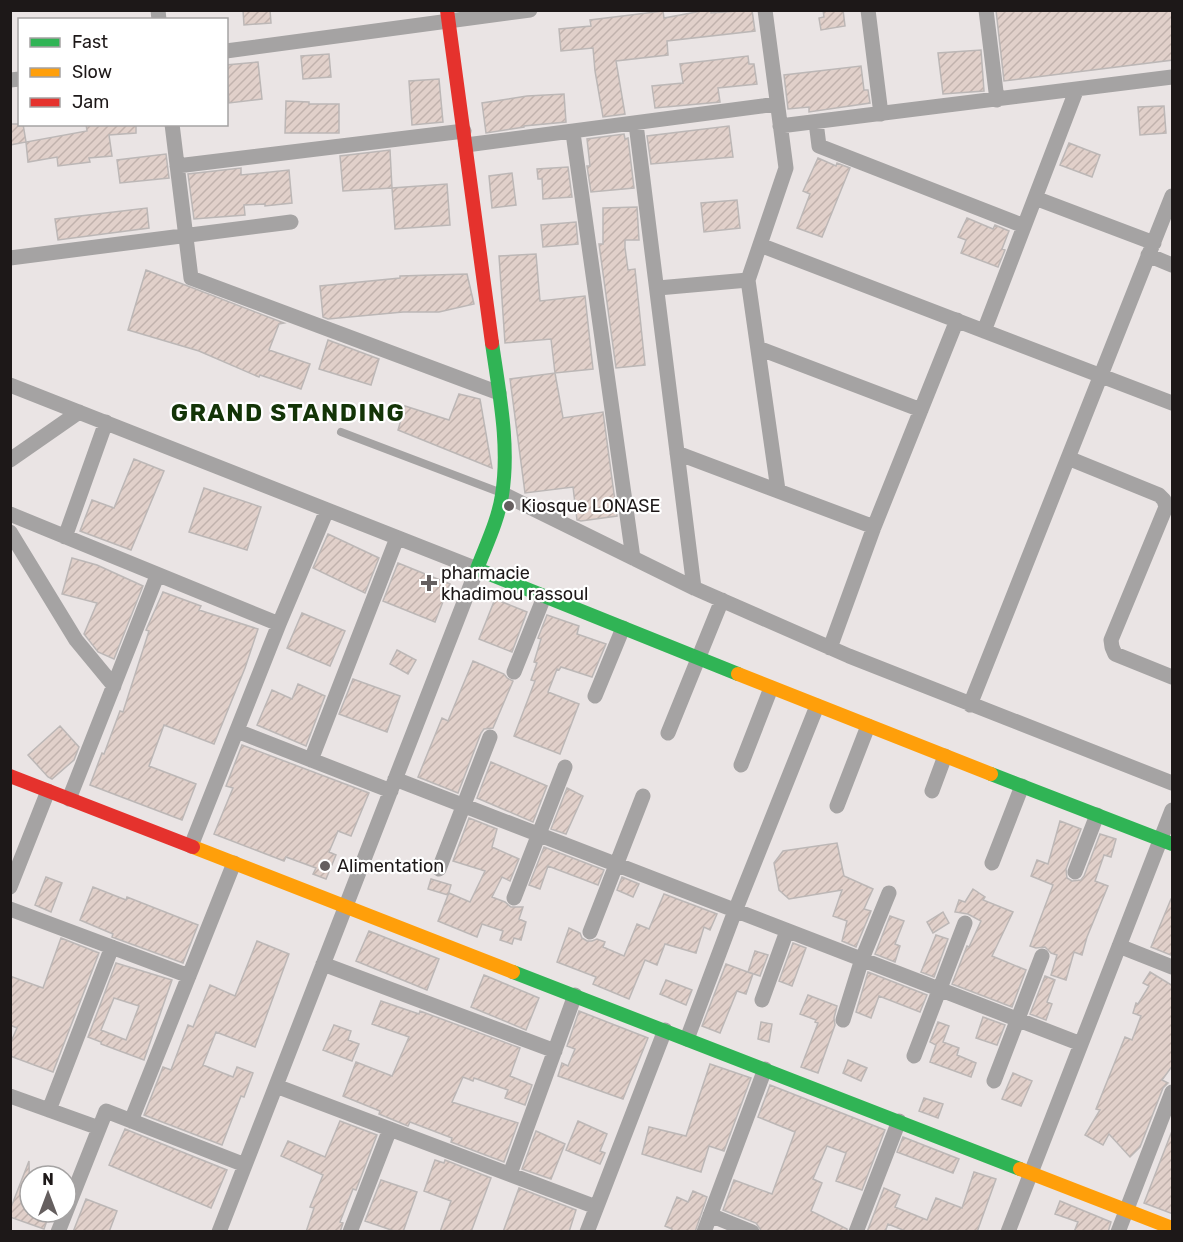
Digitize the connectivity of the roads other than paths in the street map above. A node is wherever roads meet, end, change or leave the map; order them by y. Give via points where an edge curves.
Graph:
1 (530, 10) edge
2 (765, 10) edge
3 (868, 10) edge
4 (986, 10) edge
5 (448, 16) edge
6 (228, 51) edge
7 (1173, 77) edge
8 (1076, 91) junction
9 (997, 100) junction
10 (777, 104) junction
11 (881, 114) junction
12 (816, 122) junction
13 (636, 124) junction
14 (172, 126) edge
15 (780, 126) junction
16 (573, 133) junction
17 (465, 138) junction
18 (177, 166) junction
19 (1173, 196) edge
20 (1035, 198) junction
21 (291, 222) dead end
22 (1024, 226) junction
23 (185, 236) junction
24 (760, 245) junction
25 (1151, 249) junction
26 (10, 258) edge
27 (1173, 265) edge
28 (748, 280) junction
29 (658, 288) junction
30 (957, 320) junction
31 (984, 331) junction
32 (758, 348) junction
33 (1101, 375) junction
34 (10, 386) edge
35 (499, 393) junction
36 (1173, 403) edge
37 (921, 410) junction
38 (79, 412) junction
39 (106, 422) junction
40 (341, 432) dead end
41 (676, 453) junction
42 (1068, 458) junction
43 (10, 460) edge
44 (778, 490) junction
45 (502, 494) junction
46 (327, 510) junction
47 (10, 514) edge
48 (874, 527) junction
49 (10, 532) edge
50 (65, 537) junction
51 (397, 538) junction
52 (633, 558) junction
53 (477, 569) junction
54 (157, 576) junction
55 (694, 588) junction
56 (544, 597) junction
57 (722, 600) junction
58 (279, 624) junction
59 (623, 628) junction
60 (830, 648) junction
61 (698, 658) junction
62 (514, 672) dead end
63 (1173, 677) edge
64 (114, 686) junction
65 (771, 688) junction
66 (595, 696) dead end
67 (970, 705) junction
68 (817, 706) junction
69 (868, 726) junction
70 (237, 731) junction
71 (668, 733) dead end
72 (490, 737) dead end
73 (945, 756) junction
74 (311, 760) junction
75 (741, 765) dead end
76 (565, 767) dead end
77 (11, 775) edge
78 (1173, 783) edge
79 (393, 785) junction
80 (1022, 786) junction
81 (48, 790) junction
82 (932, 790) dead end
83 (643, 796) dead end
84 (69, 799) junction
85 (463, 806) junction
86 (837, 806) dead end
87 (1173, 810) edge
88 (1097, 814) junction
89 (538, 835) junction
90 (1167, 841) edge
91 (191, 846) junction
92 (234, 863) junction
93 (992, 863) dead end
94 (616, 864) junction
95 (439, 869) dead end
96 (1075, 872) dead end
97 (10, 887) edge
98 (889, 893) dead end
99 (514, 898) dead end
100 (346, 906) junction
101 (10, 909) edge
102 (735, 911) junction
103 (965, 924) dead end
104 (787, 930) junction
105 (590, 932) dead end
106 (1119, 946) junction
107 (112, 947) junction
108 (1042, 956) dead end
109 (862, 959) junction
110 (323, 964) junction
111 (1173, 967) edge
112 (189, 976) junction
113 (940, 989) junction
114 (575, 995) junction
115 (762, 1000) dead end
116 (1017, 1019) junction
117 (843, 1020) dead end
118 (665, 1030) junction
119 (687, 1039) junction
120 (1081, 1044) junction
121 (555, 1051) junction
122 (914, 1056) dead end
123 (765, 1069) junction
124 (994, 1081) dead end
125 (276, 1086) junction
126 (1173, 1092) edge
127 (10, 1096) edge
128 (49, 1110) junction
129 (131, 1121) junction
130 (899, 1121) junction
131 (99, 1128) junction
132 (390, 1129) junction
133 (245, 1166) junction
134 (1031, 1173) junction
135 (510, 1174) junction
136 (596, 1207) junction
137 (1127, 1210) junction
138 (710, 1215) junction
139 (1173, 1227) edge
140 (356, 1230) edge
141 (58, 1232) edge
142 (219, 1232) edge
143 (586, 1232) edge
144 (704, 1232) edge
145 (752, 1232) edge
146 (856, 1232) edge
147 (1008, 1232) edge
148 (1118, 1232) edge

1 - 5 street
2 - 10 street
3 - 11 street
4 - 9 street
5 - 6 street
5 - 17 street
7 - 8 street
8 - 9 street
8 - 20 street
9 - 11 street
10 - 13 street
10 - 15 street
11 - 12 street
12 - 15 street
12 - 22 street via 819,146
13 - 16 street
13 - 29 street
14 - 18 street
15 - 24 street via 786,168
16 - 17 street
16 - 52 street
17 - 18 street
17 - 35 street
18 - 23 street
19 - 25 street
20 - 22 street
20 - 25 street
21 - 23 street
22 - 31 street
23 - 26 street
23 - 35 street via 190,278
24 - 28 street
24 - 30 street
25 - 27 street
25 - 33 street
28 - 29 street
28 - 32 street
29 - 41 street
30 - 31 street
30 - 37 street
31 - 33 street
32 - 37 street
32 - 44 street
33 - 36 street
33 - 42 street
34 - 38 street
35 - 45 street via 504,450
37 - 48 street
38 - 39 street
38 - 43 street
39 - 46 street
39 - 50 street
40 - 45 lane
41 - 44 street
41 - 55 street
42 - 63 street via 1164,500 1166,507 1111,640 1115,654
42 - 67 street
44 - 48 street
45 - 52 street
45 - 53 street
46 - 51 street
46 - 58 street
47 - 50 street
48 - 60 street
49 - 64 street via 76,639
50 - 54 street
51 - 53 street
51 - 74 street
52 - 55 street
53 - 56 street
53 - 79 street
54 - 58 street
54 - 64 street
55 - 57 street
56 - 59 street
56 - 62 street
57 - 60 street
57 - 61 street
58 - 70 street
59 - 61 street
59 - 66 street
60 - 67 street
61 - 65 street
61 - 71 street
64 - 84 street
65 - 68 street
65 - 75 street
67 - 78 street
68 - 69 street
68 - 102 street
69 - 73 street
69 - 86 street
70 - 74 street
70 - 91 street
72 - 85 street
73 - 80 street
73 - 82 street
74 - 79 street
76 - 89 street
77 - 81 street
79 - 85 street
79 - 100 street
80 - 88 street
80 - 93 street
81 - 84 street
81 - 97 street
83 - 94 street
84 - 91 street
85 - 89 street
85 - 95 street
87 - 90 street
88 - 90 street
88 - 96 street
89 - 94 street
89 - 99 street
90 - 106 street
91 - 92 street
92 - 100 street
92 - 112 street
94 - 102 street
94 - 105 street
98 - 109 street
100 - 110 street
100 - 114 street
101 - 107 street
102 - 104 street
102 - 119 street
103 - 113 street
104 - 109 street
104 - 115 street
106 - 111 street
106 - 120 street
107 - 112 street
107 - 128 street
108 - 116 street
109 - 113 street
109 - 117 street
110 - 121 street
110 - 125 street
112 - 129 street
113 - 116 street
113 - 122 street
114 - 118 street
114 - 121 street
116 - 120 street
116 - 124 street
118 - 119 street
118 - 136 street
119 - 123 street
120 - 134 street
121 - 135 street
123 - 130 street
123 - 138 street
125 - 132 street
125 - 133 street
126 - 137 street
127 - 128 street
128 - 131 street
129 - 131 street via 106,1111
129 - 133 street
130 - 134 street
130 - 146 street
131 - 141 street
132 - 135 street
132 - 140 street
133 - 142 street
134 - 137 street
134 - 147 street
135 - 136 street
136 - 143 street
137 - 139 street
137 - 148 street
138 - 144 street
138 - 145 street

